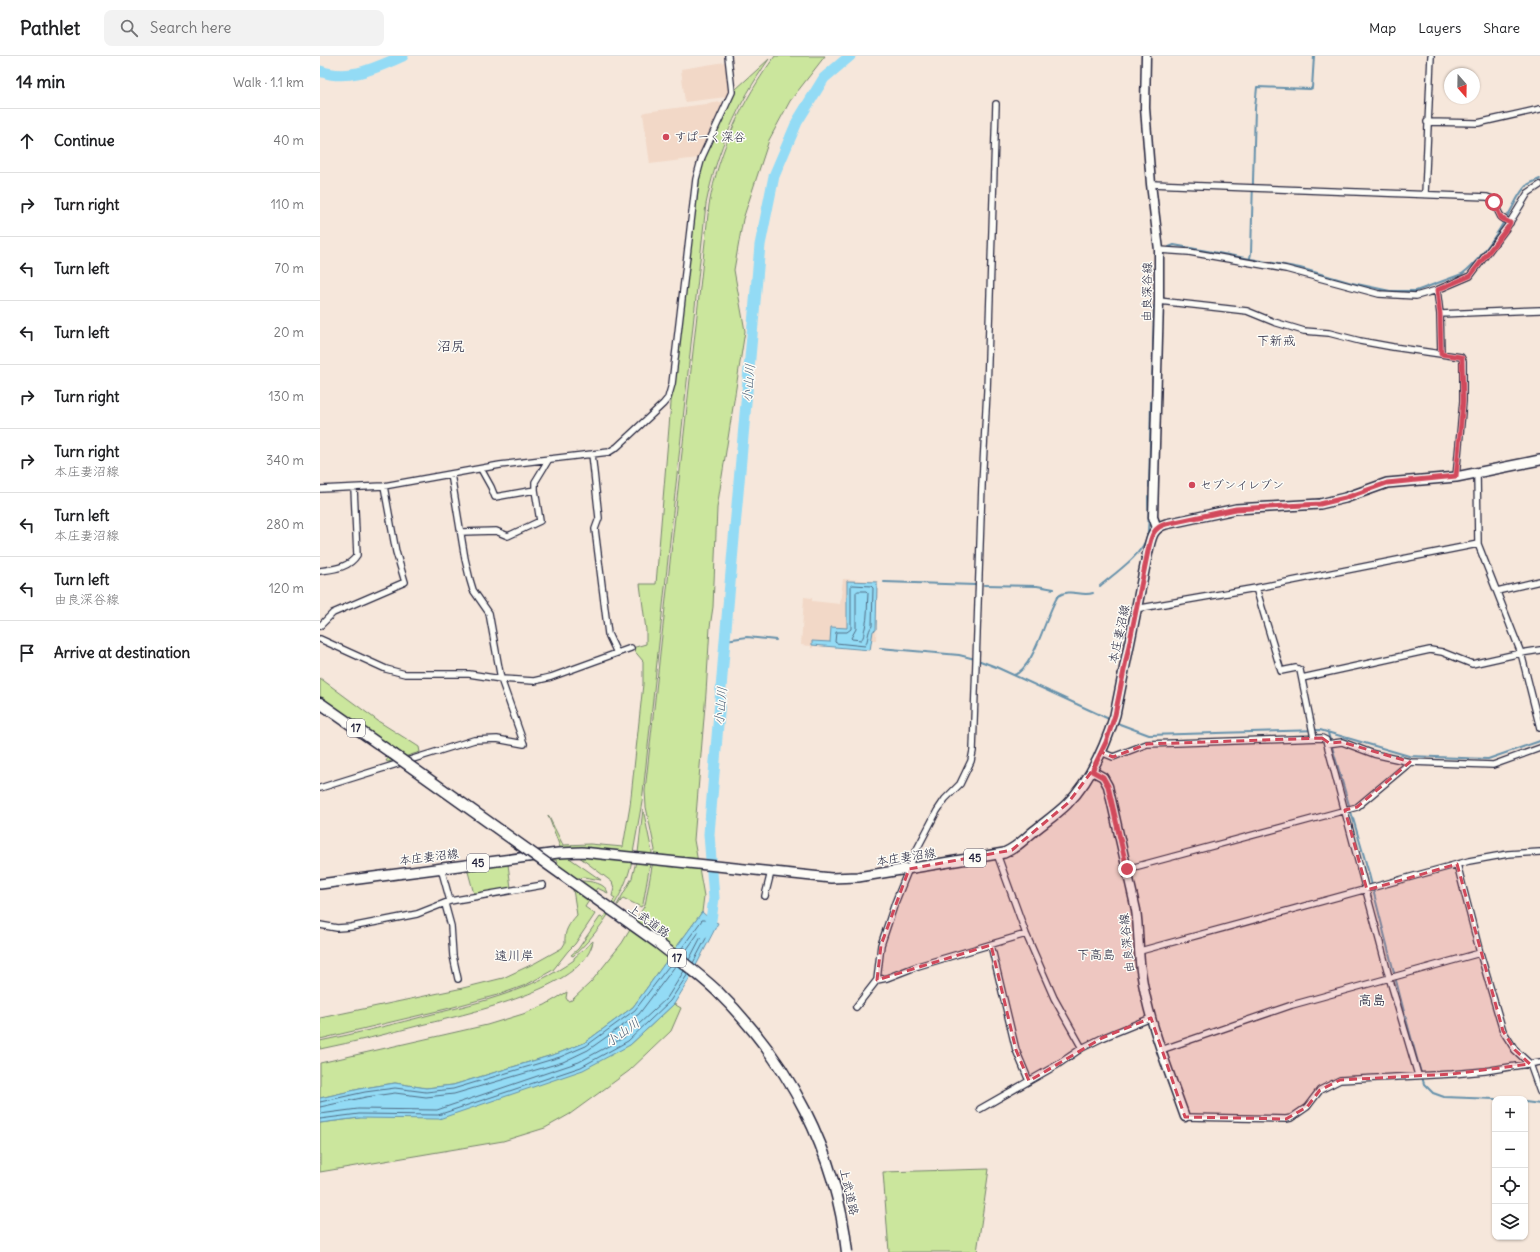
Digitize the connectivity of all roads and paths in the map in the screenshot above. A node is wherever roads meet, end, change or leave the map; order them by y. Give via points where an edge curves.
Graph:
1 (728, 56) edge
2 (1146, 56) edge
3 (1431, 56) edge
4 (996, 104) dead end
5 (1540, 109) edge
6 (1427, 122) junction
7 (1151, 184) junction
8 (1540, 185) edge
9 (1425, 194) junction
10 (1510, 223) junction
11 (1159, 250) junction
12 (1437, 290) junction
13 (1159, 301) junction
14 (1540, 310) edge
15 (1440, 314) junction
16 (1441, 354) junction
17 (592, 454) junction
18 (550, 459) junction
19 (1540, 460) edge
20 (481, 469) junction
21 (1478, 472) junction
22 (451, 474) junction
23 (1456, 476) junction
24 (384, 486) junction
25 (354, 488) junction
26 (320, 489) edge
27 (534, 490) junction
28 (1157, 528) junction
29 (461, 532) junction
30 (1478, 544) junction
31 (320, 571) edge
32 (1540, 581) edge
33 (1256, 588) junction
34 (1497, 591) junction
35 (1137, 607) junction
36 (320, 626) edge
37 (320, 639) edge
38 (631, 648) dead end
39 (1540, 650) edge
40 (617, 653) junction
41 (1521, 653) junction
42 (1302, 678) junction
43 (501, 679) junction
44 (320, 703) edge
45 (1540, 728) edge
46 (1314, 738) junction
47 (1328, 744) junction
48 (1540, 748) edge
49 (1101, 752) junction
50 (1410, 762) junction
51 (1092, 771) junction
52 (320, 788) edge
53 (1346, 810) junction
54 (1540, 852) edge
55 (997, 854) junction
56 (1457, 864) junction
57 (441, 868) junction
58 (909, 869) junction
59 (1127, 869) junction
60 (768, 872) junction
61 (320, 884) edge
62 (543, 885) dead end
63 (1368, 889) junction
64 (765, 896) dead end
65 (447, 903) junction
66 (320, 925) edge
67 (1026, 934) junction
68 (991, 945) junction
69 (1140, 951) junction
70 (1480, 953) junction
71 (1390, 977) junction
72 (458, 979) dead end
73 (877, 980) junction
74 (856, 1007) dead end
75 (1151, 1018) junction
76 (1082, 1048) junction
77 (1161, 1050) junction
78 (1540, 1062) edge
79 (1530, 1064) junction
80 (1418, 1075) junction
81 (1029, 1081) junction
82 (1540, 1092) edge
83 (980, 1109) dead end
84 (1185, 1117) joint
85 (847, 1252) edge

1 - 17 street via 732,92 702,157 696,179 670,393 663,404 617,447 609,452
2 - 7 main road, 由良深谷線 via 1145,108
3 - 6 street
4 - 58 street via 973,751 960,784 937,811
5 - 6 street via 1478,124
6 - 9 street
7 - 9 street
7 - 11 main road, 由良深谷線
8 - 10 street via 1528,193
9 - 10 street via 1490,197 1501,218
10 - 12 street via 1470,276
11 - 12 street via 1189,252 1286,269 1385,294 1416,296
11 - 13 main road, 由良深谷線
12 - 15 street
13 - 16 street via 1247,311 1304,331 1329,333 1360,341
13 - 28 main road, 由良深谷線 via 1152,517
14 - 15 street
15 - 16 street
16 - 23 street via 1462,358 1463,401
17 - 18 street
17 - 40 street via 599,518 595,529 608,634
18 - 20 street
18 - 27 street via 535,482
19 - 21 main road
20 - 22 street
20 - 27 street via 495,497
21 - 23 main road
21 - 30 street
22 - 24 street
22 - 29 street
23 - 28 main road via 1387,483 1320,504 1236,509
24 - 25 street
24 - 36 street via 396,552 405,582 333,613
25 - 26 street
25 - 31 street via 357,556 352,563
27 - 29 street via 540,521 508,536 496,531
28 - 35 main road, 本庄妻沼線 / 45 via 1152,535
29 - 43 street via 473,590 489,613
30 - 33 street
30 - 34 street
32 - 34 street
33 - 35 street
33 - 42 street via 1281,670 1296,668 1300,670
34 - 41 street
35 - 49 main road, 本庄妻沼線 / 45 via 1115,715
37 - 43 street via 386,669 405,674 470,674
38 - 40 street
39 - 41 street
40 - 43 street via 534,681
41 - 42 street via 1472,664 1430,650
41 - 45 street
42 - 46 street
43 - 52 street via 524,744 497,739 474,740
44 - 85 highway, 上武道路 / 17, bridge via 658,943 696,972 728,1003 779,1064 814,1129 836,1190
46 - 47 street via 1324,739
46 - 49 street via 1147,744 1114,757
47 - 50 street via 1342,742 1374,754
47 - 53 street
48 - 50 street via 1493,764
49 - 51 main road, 本庄妻沼線 / 45
50 - 53 street via 1361,803
51 - 55 main road, 本庄妻沼線 / 45 via 1077,793 1057,813 1020,845
51 - 59 main road, 由良深谷線 via 1103,777 1108,786
53 - 59 street
53 - 63 street
54 - 56 street via 1508,854
55 - 58 main road, 本庄妻沼線 / 45
55 - 67 street
56 - 63 street
56 - 70 street
57 - 60 main road, 本庄妻沼線 / 45 via 582,852
57 - 61 main road, 本庄妻沼線 / 45
57 - 65 street
58 - 60 main road, 本庄妻沼線 / 45 via 858,877 816,877
58 - 73 street via 881,945
59 - 69 main road, 由良深谷線 via 1138,924
60 - 64 street
62 - 65 street
63 - 69 street
63 - 71 street
65 - 66 street via 417,914 351,927
65 - 72 street
67 - 68 street
67 - 76 street via 1054,998
68 - 73 street
68 - 81 street via 1016,1050
69 - 75 main road, 由良深谷線 via 1141,970
70 - 71 street
70 - 79 street via 1504,1031 1514,1050
71 - 77 street via 1292,1005
71 - 80 street
73 - 74 street
75 - 76 street
75 - 77 main road, 由良深谷線
76 - 81 street
77 - 84 main road, 由良深谷線
78 - 79 street
79 - 80 street
79 - 82 street
80 - 84 street via 1340,1080 1320,1090 1307,1107 1286,1119
81 - 83 street

